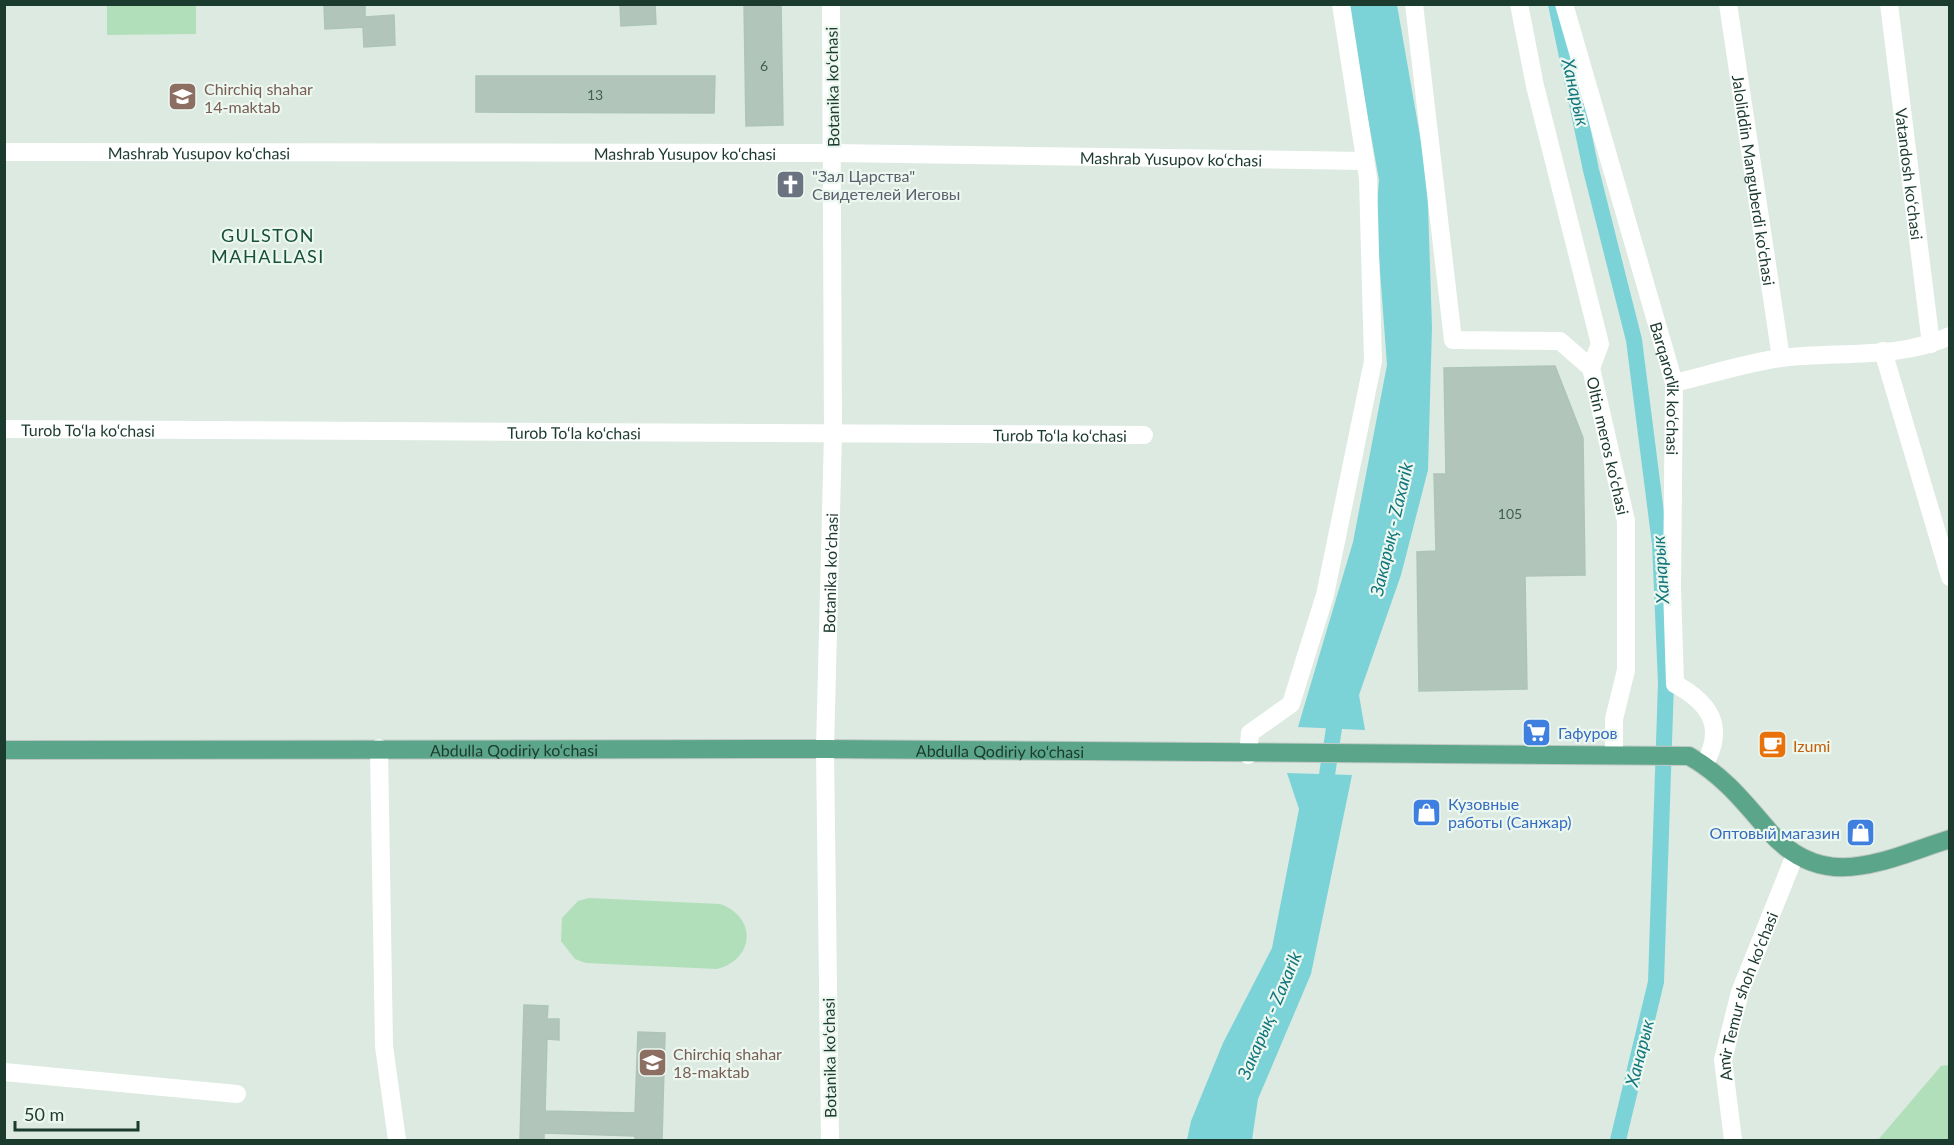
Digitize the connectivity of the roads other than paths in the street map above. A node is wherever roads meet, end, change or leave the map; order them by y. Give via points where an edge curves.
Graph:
1 (831, 4) edge
2 (1341, 4) edge
3 (1414, 4) edge
4 (1519, 4) edge
5 (1564, 4) edge
6 (1728, 4) edge
7 (1889, 4) edge
8 (4, 152) edge
9 (833, 153) junction
10 (1365, 161) junction
11 (1950, 336) edge
12 (1931, 344) junction
13 (1883, 351) junction
14 (1781, 358) junction
15 (1591, 368) junction
16 (1674, 383) junction
17 (4, 429) edge
18 (832, 434) junction
19 (1143, 435) dead end
20 (1950, 577) edge
21 (379, 748) junction
22 (825, 749) junction
23 (4, 750) edge
24 (1614, 754) junction
25 (1248, 755) junction
26 (1697, 760) junction
27 (1950, 839) edge
28 (1795, 855) junction
29 (4, 1072) edge
30 (237, 1094) dead end
31 (397, 1140) edge
32 (830, 1140) edge
33 (1733, 1140) edge

1 - 9 street, Botanika ko‘chasi
2 - 10 street
3 - 15 street, Oltin meros ko‘chasi via 1453,340 1560,341
4 - 15 street via 1535,86 1600,344
5 - 16 street, Barqarorlik ko‘chasi
6 - 14 street, Jaloliddin Manguberdi ko‘chasi
7 - 12 street, Vatandosh ko‘chasi
8 - 9 street, Mashrab Yusupov ko‘chasi
9 - 10 street, Mashrab Yusupov ko‘chasi
9 - 18 street, Botanika ko‘chasi
10 - 25 street via 1372,362 1325,595 1291,705 1250,733
11 - 12 street
12 - 13 street
13 - 14 street
13 - 20 street
14 - 16 street
15 - 24 street, Oltin meros ko‘chasi via 1626,521 1626,670 1614,719
16 - 26 street, Barqarorlik ko‘chasi via 1675,684 1698,697 1712,719 1714,747
17 - 18 street, Turob To‘la ko‘chasi
18 - 19 street, Turob To‘la ko‘chasi
18 - 22 street, Botanika ko‘chasi
21 - 22 main road, Abdulla Qodiriy ko‘chasi
21 - 23 main road, Abdulla Qodiriy ko‘chasi
21 - 31 street via 384,1046
22 - 25 main road, Abdulla Qodiriy ko‘chasi
22 - 32 street, Botanika ko‘chasi
24 - 25 main road, Abdulla Qodiriy ko‘chasi
24 - 26 main road, Abdulla Qodiriy ko‘chasi
26 - 28 main road via 1732,787
27 - 28 main road via 1847,869 1822,866
28 - 33 street, Amir Temur shoh ko‘chasi via 1740,992 1723,1060
29 - 30 street

